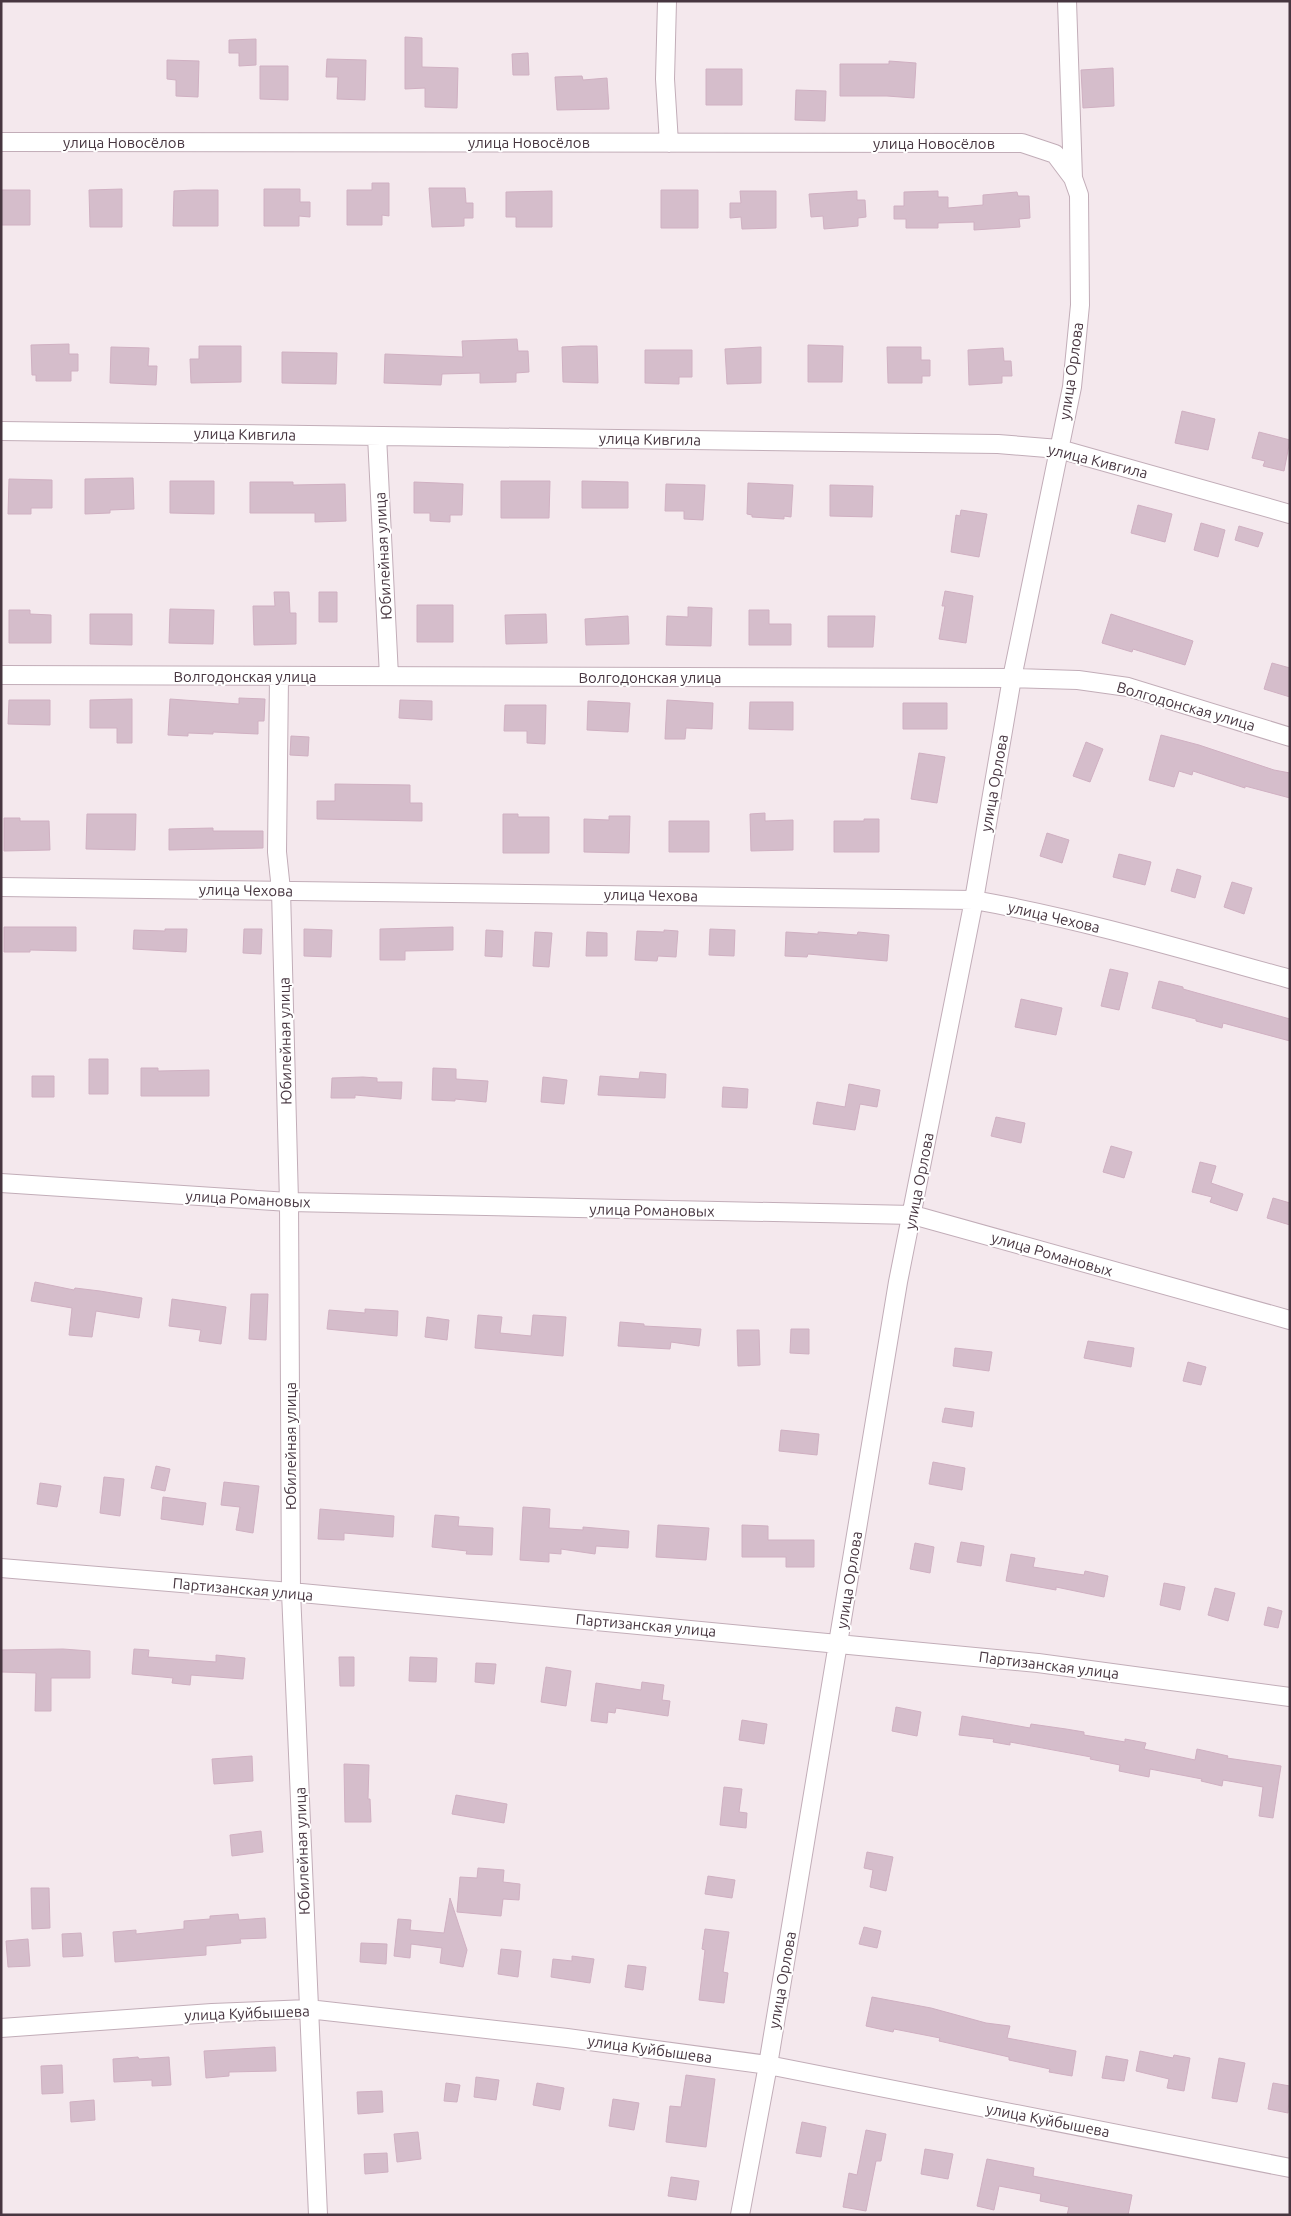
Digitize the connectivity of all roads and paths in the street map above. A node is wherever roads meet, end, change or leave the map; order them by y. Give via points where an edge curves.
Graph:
1 (667, 1) edge
2 (1067, 1) edge
3 (1, 142) edge
4 (669, 142) junction
5 (1055, 154) joint
6 (1073, 178) junction
7 (1, 431) edge
8 (377, 436) junction
9 (1059, 449) junction
10 (1290, 514) edge
11 (1, 675) edge
12 (389, 676) junction
13 (279, 677) junction
14 (1012, 678) junction
15 (1290, 737) edge
16 (1, 887) edge
17 (281, 890) junction
18 (974, 900) junction
19 (1290, 979) edge
20 (1, 1183) edge
21 (289, 1202) junction
22 (913, 1215) junction
23 (1290, 1320) edge
24 (1, 1568) edge
25 (291, 1592) junction
26 (839, 1643) junction
27 (1290, 1697) edge
28 (308, 2009) junction
29 (1, 2028) edge
30 (768, 2065) junction
31 (1290, 2168) edge
32 (318, 2215) edge
33 (740, 2215) edge

1 - 4 street via 665,79
2 - 6 street
3 - 4 street, улица Новосёлов
4 - 5 street, улица Новосёлов via 1022,143
5 - 6 street, улица Орлова
6 - 9 street, улица Орлова via 1078,195 1080,305 1072,387
7 - 8 street, улица Кивгила
8 - 9 street, улица Кивгила via 998,444
8 - 12 street, Юбилейная улица
9 - 10 street, улица Кивгила
9 - 14 street, улица Орлова
11 - 13 street, Волгодонская улица
12 - 13 street, Волгодонская улица
12 - 14 street, Волгодонская улица
13 - 17 street, Юбилейная улица via 278,852
14 - 15 street, Волгодонская улица via 1078,680 1128,687
14 - 18 street, улица Орлова
16 - 17 street, улица Чехова
17 - 18 street, улица Чехова
17 - 21 street, Юбилейная улица
18 - 19 street, улица Чехова via 1032,910
18 - 22 street, улица Орлова
20 - 21 street, улица Романовых
21 - 22 street, улица Романовых
21 - 25 street, Юбилейная улица
22 - 23 street, улица Романовых
22 - 26 street, улица Орлова via 898,1282
24 - 25 street, Партизанская улица
25 - 26 street, Партизанская улица
25 - 28 street, Юбилейная улица
26 - 27 street, Партизанская улица via 1038,1662
26 - 30 street, улица Орлова
28 - 29 street, улица Куйбышева
28 - 30 street, улица Куйбышева via 567,2038
28 - 32 street, Юбилейная улица
30 - 31 street, улица Куйбышева
30 - 33 street, улица Орлова

